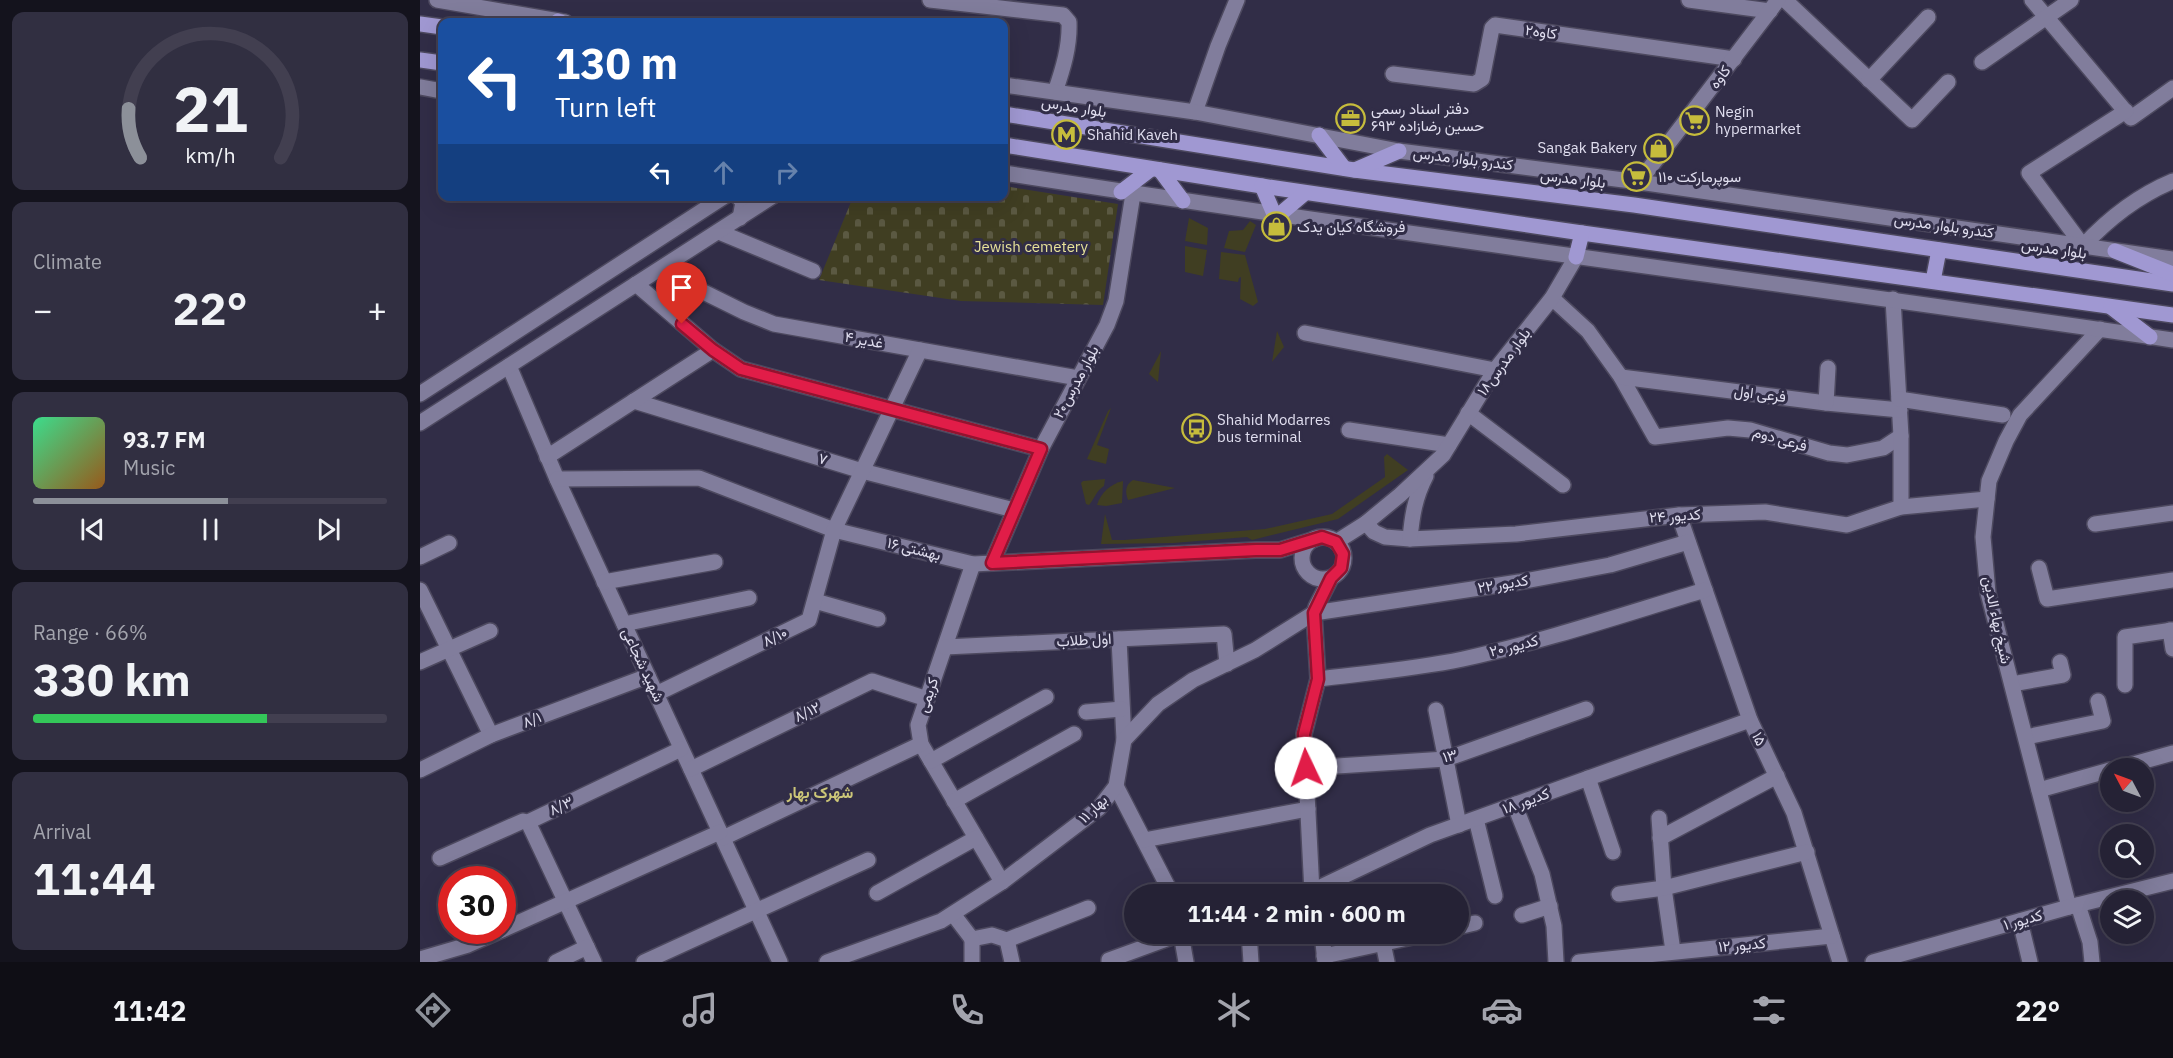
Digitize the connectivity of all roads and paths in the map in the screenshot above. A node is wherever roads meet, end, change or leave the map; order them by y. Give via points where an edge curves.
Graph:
1 (441, 0) edge
2 (930, 0) edge
3 (1236, 0) edge
4 (1689, 0) edge
5 (1785, 0) edge
6 (2032, 0) edge
7 (2071, 0) edge
8 (1774, 5) edge
9 (1928, 17) dead end
10 (2046, 17) junction
11 (539, 18) edge
12 (420, 24) edge
13 (438, 26) edge
14 (1734, 59) junction
15 (420, 60) edge
16 (438, 62) edge
17 (1982, 62) dead end
18 (1393, 74) dead end
19 (1869, 80) junction
20 (1948, 82) dead end
21 (1008, 86) edge
22 (420, 87) edge
23 (2173, 88) edge
24 (438, 90) edge
25 (1055, 92) junction
26 (1195, 112) junction
27 (1008, 115) edge
28 (2128, 115) junction
29 (1319, 135) junction
30 (1008, 146) edge
31 (1029, 149) junction
32 (1399, 151) junction
33 (1008, 152) edge
34 (1156, 169) junction
35 (1349, 169) junction
36 (1008, 174) edge
37 (2173, 181) edge
38 (1638, 182) junction
39 (1262, 186) junction
40 (1127, 193) junction
41 (1305, 193) junction
42 (716, 201) edge
43 (741, 201) edge
44 (766, 201) edge
45 (1183, 201) junction
46 (1277, 214) junction
47 (740, 218) junction
48 (719, 232) junction
49 (1582, 233) junction
50 (2083, 246) junction
51 (1939, 250) junction
52 (2115, 250) junction
53 (1576, 257) junction
54 (2173, 259) edge
55 (660, 270) junction
56 (813, 271) dead end
57 (2173, 274) edge
58 (1933, 281) junction
59 (2173, 284) edge
60 (636, 285) junction
61 (1552, 298) junction
62 (1893, 299) junction
63 (2109, 306) junction
64 (2173, 315) edge
65 (2100, 329) junction
66 (1305, 333) dead end
67 (2150, 337) junction
68 (2173, 340) edge
69 (713, 350) junction
70 (920, 350) junction
71 (509, 366) junction
72 (1828, 368) dead end
73 (1495, 370) junction
74 (1621, 376) junction
75 (1078, 378) junction
76 (420, 394) edge
77 (634, 401) junction
78 (1826, 403) junction
79 (1899, 404) junction
80 (892, 409) junction
81 (1468, 412) junction
82 (2003, 416) dead end
83 (420, 423) edge
84 (1349, 430) dead end
85 (1901, 436) junction
86 (1449, 445) junction
87 (1041, 449) junction
88 (547, 457) junction
89 (1432, 466) junction
90 (862, 471) junction
91 (557, 479) junction
92 (1563, 485) dead end
93 (1987, 499) junction
94 (1901, 507) junction
95 (1014, 510) junction
96 (2173, 513) edge
97 (1679, 515) junction
98 (1366, 523) junction
99 (2095, 524) dead end
100 (834, 530) junction
101 (1315, 539) junction
102 (1410, 539) junction
103 (1336, 542) junction
104 (1688, 542) junction
105 (450, 543) dead end
106 (1280, 550) junction
107 (420, 557) edge
108 (715, 562) dead end
109 (992, 563) junction
110 (972, 564) junction
111 (2039, 568) dead end
112 (1306, 569) junction
113 (1331, 578) junction
114 (2173, 580) edge
115 (604, 582) junction
116 (420, 590) edge
117 (1705, 590) junction
118 (749, 598) dead end
119 (814, 601) junction
120 (1315, 610) junction
121 (878, 619) dead end
122 (624, 624) junction
123 (2172, 630) edge
124 (490, 631) dead end
125 (1119, 639) junction
126 (945, 647) junction
127 (450, 649) junction
128 (2173, 650) edge
129 (420, 662) edge
130 (2060, 662) dead end
131 (1227, 664) junction
132 (648, 676) junction
133 (1318, 679) junction
134 (2012, 684) junction
135 (2125, 685) dead end
136 (656, 694) junction
137 (1046, 697) dead end
138 (927, 699) junction
139 (2098, 701) dead end
140 (1122, 709) junction
141 (1436, 710) dead end
142 (1586, 710) dead end
143 (1086, 712) dead end
144 (1750, 720) junction
145 (1074, 734) dead end
146 (491, 735) junction
147 (2026, 737) junction
148 (1124, 740) junction
149 (921, 744) junction
150 (681, 749) junction
151 (2173, 754) edge
152 (1446, 759) junction
153 (2154, 759) edge
154 (931, 761) junction
155 (1306, 768) junction
156 (691, 769) junction
157 (420, 770) edge
158 (2100, 773) edge
159 (1777, 776) junction
160 (1588, 778) junction
161 (1116, 786) junction
162 (2039, 790) junction
163 (954, 801) junction
164 (1516, 804) junction
165 (1308, 809) junction
166 (1659, 818) dead end
167 (1476, 819) junction
168 (528, 822) junction
169 (1459, 825) junction
170 (722, 835) junction
171 (976, 838) junction
172 (1660, 838) junction
173 (1144, 840) junction
174 (1613, 852) dead end
175 (1807, 852) junction
176 (440, 858) dead end
177 (868, 860) dead end
178 (2173, 881) edge
179 (1002, 882) junction
180 (1166, 884) edge
181 (1313, 884) edge
182 (1329, 884) edge
183 (1664, 888) junction
184 (878, 893) dead end
185 (1620, 894) dead end
186 (1495, 896) dead end
187 (565, 902) junction
188 (1550, 906) junction
189 (2074, 906) junction
190 (1088, 908) dead end
191 (756, 911) junction
192 (953, 914) junction
193 (1522, 915) dead end
194 (2020, 921) junction
195 (1475, 923) dead end
196 (516, 924) edge
197 (1469, 924) edge
198 (1832, 936) junction
199 (972, 939) junction
200 (1007, 940) junction
201 (470, 944) edge
202 (1150, 944) edge
203 (1179, 944) edge
204 (1250, 944) edge
205 (1323, 944) edge
206 (1379, 944) edge
207 (1383, 944) edge
208 (587, 947) junction
209 (1673, 951) junction
210 (1923, 955) edge
211 (1324, 959) edge
212 (420, 960) edge
213 (556, 962) edge
214 (594, 962) edge
215 (644, 962) edge
216 (780, 962) edge
217 (827, 962) edge
218 (972, 962) edge
219 (1012, 962) edge
220 (1109, 962) edge
221 (1186, 962) edge
222 (1251, 962) edge
223 (1387, 962) edge
224 (1556, 962) edge
225 (1579, 962) edge
226 (1840, 962) edge
227 (1873, 962) edge
228 (2030, 962) edge
229 (2092, 962) edge

1 - 11 street
2 - 25 street via 1063,15 1070,31
3 - 26 street
4 - 8 street
5 - 19 street
6 - 10 street
7 - 10 street
8 - 14 street, کاوه
9 - 19 street
10 - 17 street
10 - 28 street
12 - 13 main road
14 - 18 street, کاوه۲ via 1495,25 1482,79 1474,84
14 - 38 street, کاوه
15 - 16 main road
19 - 20 street via 1912,120
21 - 25 street, کندرو بلوار مدرس
22 - 24 street
23 - 28 street
25 - 26 street, کندرو بلوار مدرس
26 - 29 street, کندرو بلوار مدرس
27 - 35 main road, بلوار مدرس
28 - 50 street via 2029,173
29 - 32 street, کندرو بلوار مدرس
29 - 35 main road
30 - 31 main road
31 - 33 main road
31 - 34 main road
32 - 35 main road
32 - 38 street, کندرو بلوار مدرس
34 - 39 main road
34 - 40 main road
34 - 45 main road
35 - 51 main road, بلوار مدرس via 1634,205
36 - 40 street
37 - 50 street via 2135,199
38 - 50 street, کندرو بلوار مدرس
39 - 41 main road
39 - 46 main road
40 - 45 street
40 - 75 street, بلوار مدرس۲۰ via 1116,301
41 - 46 main road
41 - 49 main road
42 - 76 street
43 - 47 street
44 - 47 street
45 - 46 street
46 - 53 street
47 - 48 street
48 - 55 street
48 - 56 street
49 - 53 main road
49 - 58 main road
50 - 52 street, کندرو بلوار مدرس
51 - 58 main road
51 - 59 main road, بلوار مدرس
52 - 54 street, کندرو بلوار مدرس
52 - 57 main road
53 - 61 street, بلوار مدرس۱۸
53 - 62 street
55 - 60 street
55 - 70 street, غدیر ۴ via 774,324
58 - 63 main road
60 - 69 street
60 - 71 street
61 - 73 street, بلوار مدرس۱۸
61 - 74 street via 1588,331
62 - 65 street
62 - 79 street
63 - 64 main road
63 - 67 main road
65 - 67 street
65 - 93 street, شیخ بهاء الدین via 2020,415 1989,481
66 - 73 street
67 - 68 street
69 - 77 street
69 - 80 street via 741,369
70 - 75 street, غدیر ۴
70 - 80 street, ۸/۱۰
71 - 83 street
71 - 88 street, شهید شجاعی
72 - 78 street
73 - 81 street, بلوار مدرس۱۸
74 - 78 street, فرعی اول
74 - 85 street, فرعی دوم via 1655,437 1728,428 1750,430 1847,455 1883,448
75 - 87 street, بلوار مدرس۲۰
77 - 88 street
77 - 90 street, ۷
78 - 79 street, فرعی اول
79 - 82 street, فرعی اول
79 - 85 street
80 - 87 street
80 - 90 street, ۸/۱۰
81 - 86 street, بلوار مدرس۱۸
81 - 92 street
84 - 86 street
85 - 94 street
86 - 89 street, بلوار مدرس۱۸
87 - 95 street, بلوار مدرس۲۰
88 - 91 street, شهید شجاعی
89 - 98 street
89 - 102 street via 1418,491
90 - 95 street, ۷
90 - 100 street, ۸/۱۰
91 - 100 street, ۱۶ بهشتی via 699,478
91 - 115 street, شهید شجاعی
93 - 94 street, کدیور ۲۴
93 - 134 street, شیخ بهاء الدین via 1983,537 1988,593
94 - 97 street, کدیور ۲۴ via 1847,525 1765,512
95 - 109 street, بلوار مدرس۲۰
96 - 99 street
97 - 102 street, کدیور ۲۴ via 1516,534
97 - 104 street, ۱۵
98 - 102 street, کدیور ۲۴ via 1385,537
98 - 103 street
100 - 110 street, ۱۶ بهشتی
100 - 119 street, ۸/۱۰
101 - 103 street
101 - 106 street
101 - 112 street via 1305,549
103 - 113 street via 1344,561
104 - 117 street, ۱۵
104 - 120 street, کدیور ۲۲ via 1610,564 1519,582
105 - 107 street
106 - 109 street, ۱۶ بهشتی
106 - 112 street
108 - 115 street
109 - 110 street, ۱۶ بهشتی
110 - 126 street, کریمی
111 - 114 street via 2047,598
112 - 113 street via 1324,579
112 - 120 street
113 - 120 street
115 - 122 street, شهید شجاعی
116 - 127 street
117 - 133 street, کدیور ۲۰ via 1554,636 1465,658
117 - 144 street, ۱۵
118 - 122 street
119 - 121 street
119 - 136 street, ۸/۱۰ via 809,620
120 - 131 street via 1255,651
120 - 133 street
122 - 132 street, شهید شجاعی
123 - 128 street
123 - 135 street via 2125,637
124 - 127 street
125 - 126 street, اول طلاب
125 - 131 street, اول طلاب via 1224,634
125 - 140 street, بهار ۱۱
126 - 138 street, کریمی
127 - 129 street
127 - 146 street
130 - 134 street via 2062,675
131 - 148 street via 1193,680 1158,704
132 - 136 street, شهید شجاعی
132 - 146 street, ۸/۱
133 - 155 street via 1304,734
134 - 147 street, شیخ بهاء الدین
136 - 150 street, شهید شجاعی
137 - 154 street
138 - 149 street, کریمی via 918,725
138 - 156 street, ۸/۱۲ via 872,681
139 - 147 street via 2103,721
140 - 143 street
140 - 148 street, بهار ۱۱
141 - 152 street
142 - 152 street, ۱۳
144 - 159 street, ۱۵
144 - 160 street, کدیور ۱۸
145 - 163 street
146 - 157 street, ۸/۱
147 - 162 street, شیخ بهاء الدین
148 - 161 street, بهار ۱۱
149 - 154 street
149 - 170 street
150 - 156 street, شهید شجاعی
150 - 168 street, ۸/۳
151 - 153 street
152 - 155 street, ۱۳
152 - 169 street
154 - 163 street
155 - 165 street
156 - 170 street, شهید شجاعی
158 - 162 street
159 - 172 street
159 - 175 street, ۱۵
160 - 164 street, کدیور ۱۸
160 - 174 street
161 - 173 street
161 - 179 street, بهار ۱۱ via 1099,808
162 - 189 street, شیخ بهاء الدین
163 - 171 street
164 - 167 street, کدیور ۱۸
164 - 188 street
165 - 173 street
165 - 181 street
166 - 172 street
167 - 169 street, کدیور ۱۸
167 - 186 street
168 - 176 street, ۸/۳
168 - 187 street
169 - 182 street, کدیور ۱۸
170 - 187 street
170 - 191 street, شهید شجاعی
171 - 179 street
171 - 184 street
172 - 183 street
173 - 180 street
175 - 183 street
175 - 198 street, ۱۵
177 - 191 street
178 - 189 street, کدیور ۱
179 - 192 street, بهار ۱۱
183 - 185 street
183 - 209 street
187 - 196 street
187 - 208 street
188 - 193 street
188 - 224 street
189 - 194 street, کدیور ۱
189 - 229 street, شیخ بهاء الدین via 2090,942
190 - 200 street
191 - 215 street
191 - 216 street, شهید شجاعی
192 - 199 street
192 - 217 street, بهار ۱۱
194 - 210 street, کدیور ۱
194 - 228 street
195 - 197 street
198 - 209 street, کدیور ۱۲
198 - 226 street, ۱۵
199 - 200 street via 992,935
199 - 218 street
200 - 219 street
201 - 212 street
202 - 220 street
203 - 221 street
204 - 222 street
205 - 211 street
206 - 211 street
207 - 223 street
208 - 213 street
208 - 214 street
209 - 225 street, کدیور ۱۲
210 - 227 street, کدیور ۱

